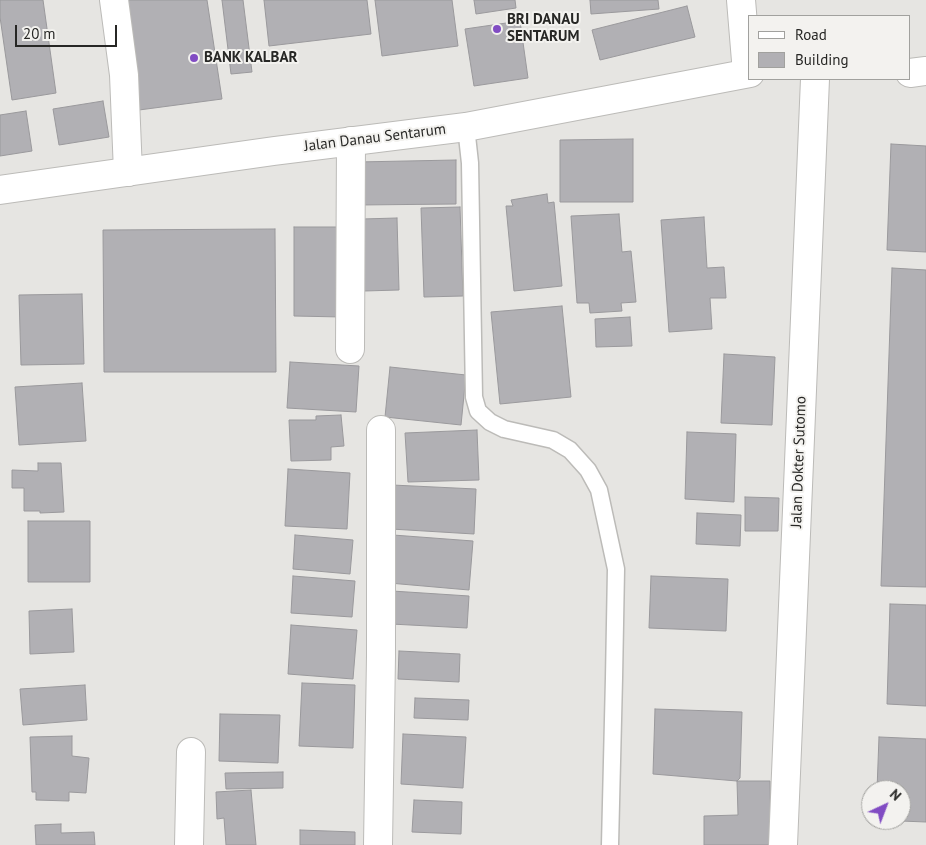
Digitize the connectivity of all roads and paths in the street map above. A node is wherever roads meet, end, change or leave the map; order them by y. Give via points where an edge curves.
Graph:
1 (114, 0) edge
2 (741, 0) edge
3 (926, 72) edge
4 (748, 73) edge
5 (911, 73) edge
6 (816, 80) edge
7 (466, 127) junction
8 (351, 142) junction
9 (128, 172) junction
10 (0, 190) edge
11 (350, 349) dead end
12 (381, 430) dead end
13 (191, 752) dead end
14 (188, 845) edge
15 (378, 845) edge
16 (610, 845) edge
17 (783, 845) edge

1 - 9 street via 124,75
2 - 4 street
3 - 5 street
4 - 7 street, Jalan Danau Sentarum
6 - 17 street, Jalan Dokter Sutomo
7 - 8 street, Jalan Danau Sentarum
7 - 16 lane via 470,163 474,397 478,411 504,429 553,440 570,450 588,470 599,490 616,569
8 - 9 street, Jalan Danau Sentarum
8 - 11 street
9 - 10 street, Jalan Danau Sentarum
12 - 15 street
13 - 14 street

